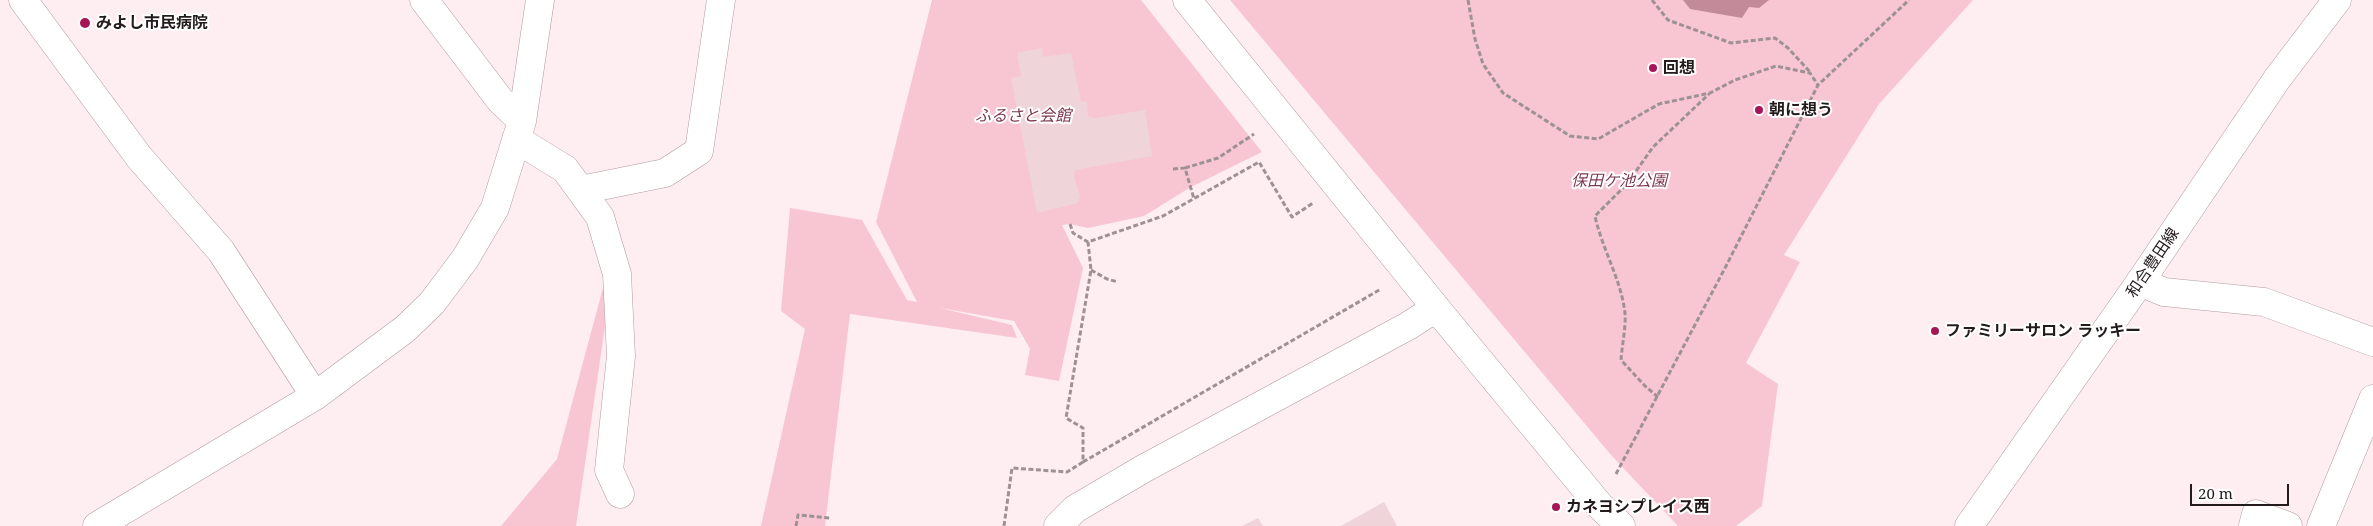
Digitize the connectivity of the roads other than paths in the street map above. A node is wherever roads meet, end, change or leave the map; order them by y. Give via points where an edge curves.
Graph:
1 (23, 0) edge
2 (424, 0) edge
3 (540, 0) edge
4 (720, 0) edge
5 (1187, 0) edge
6 (2337, 0) edge
7 (519, 130) junction
8 (581, 190) junction
9 (2140, 282) junction
10 (1436, 308) junction
11 (2373, 342) edge
12 (315, 396) junction
13 (2373, 398) edge
14 (620, 494) dead end
15 (133, 518) edge
16 (97, 526) edge
17 (1058, 526) edge
18 (1621, 526) edge
19 (1969, 526) edge
20 (2253, 526) edge
21 (2288, 526) edge
22 (2321, 526) edge

1 - 12 street via 139,157 221,251
2 - 7 street
3 - 7 street
4 - 8 street via 699,151 665,173
5 - 10 street
6 - 9 street, 和合豊田線 via 2277,79
7 - 8 street via 565,168
7 - 12 street via 495,208 465,259 432,303 405,329
8 - 14 street via 600,217 617,274 621,356 610,470
9 - 11 street via 2164,292 2264,302
9 - 19 street, 和合豊田線
10 - 17 street via 1101,494 1075,509
10 - 18 street via 1600,506
12 - 15 street
13 - 22 street
15 - 16 street
20 - 21 street via 2256,514

